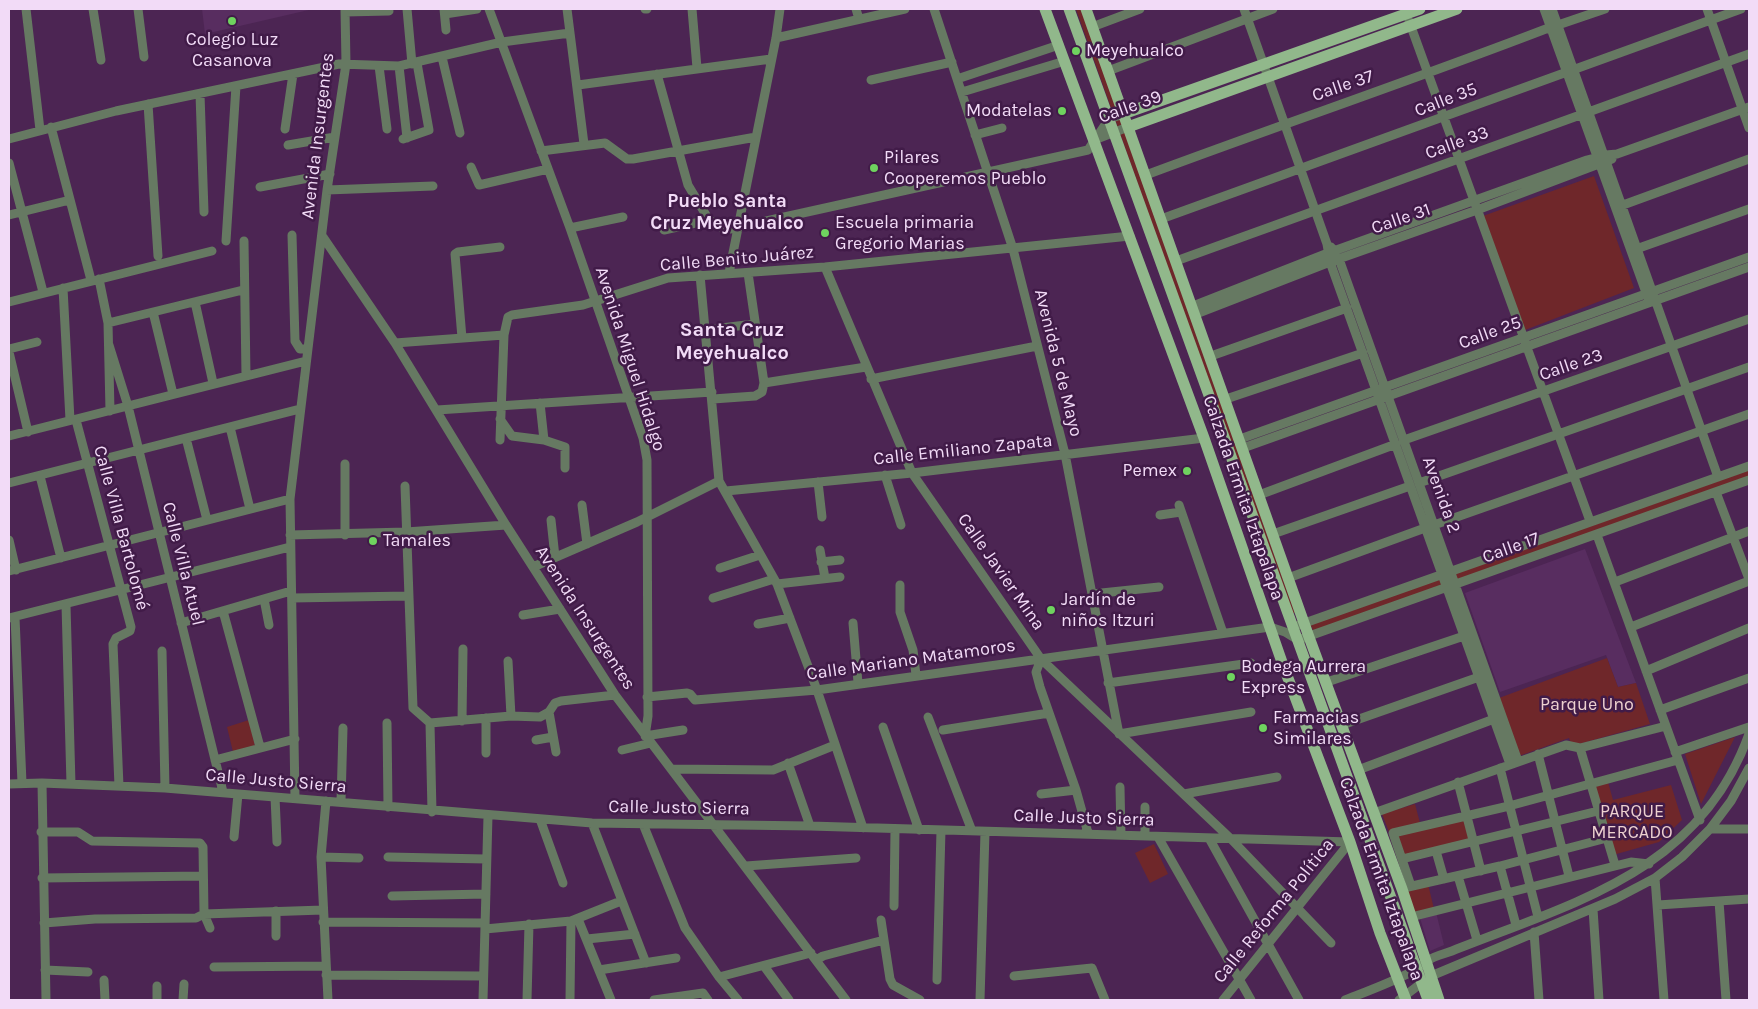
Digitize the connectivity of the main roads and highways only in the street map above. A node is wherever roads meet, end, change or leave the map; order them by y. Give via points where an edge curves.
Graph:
1 (1045, 9) edge
2 (1069, 9) edge
3 (1086, 9) edge
4 (1420, 9) edge
5 (1457, 9) edge
6 (1406, 11) edge
7 (1123, 114) junction
8 (1128, 127) junction
9 (1294, 627) junction
10 (1304, 638) junction
11 (1426, 980) junction
12 (1404, 999) edge
13 (1428, 1000) edge
14 (1439, 1000) edge

1 - 12 main road, Calzada Ermita Iztapalapa via 1204,438
2 - 9 main road, Calzada Ermita Iztapalapa
3 - 7 main road, Calzada Ermita Iztapalapa
4 - 6 main road, Calle 39
5 - 8 main road, Calle 39
6 - 7 main road, Calle 39
7 - 8 main road, Calzada Ermita Iztapalapa
8 - 9 main road, Calzada Ermita Iztapalapa via 1288,578
9 - 10 main road, Calzada Ermita Iztapalapa
10 - 11 main road, Calzada Ermita Iztapalapa via 1416,969
10 - 11 main road, Calzada Ermita Iztapalapa via 1327,682 1374,813 1406,887 1411,917 1427,961
11 - 13 main road, Calzada Ermita Iztapalapa
11 - 14 main road, Calzada Ermita Iztapalapa

